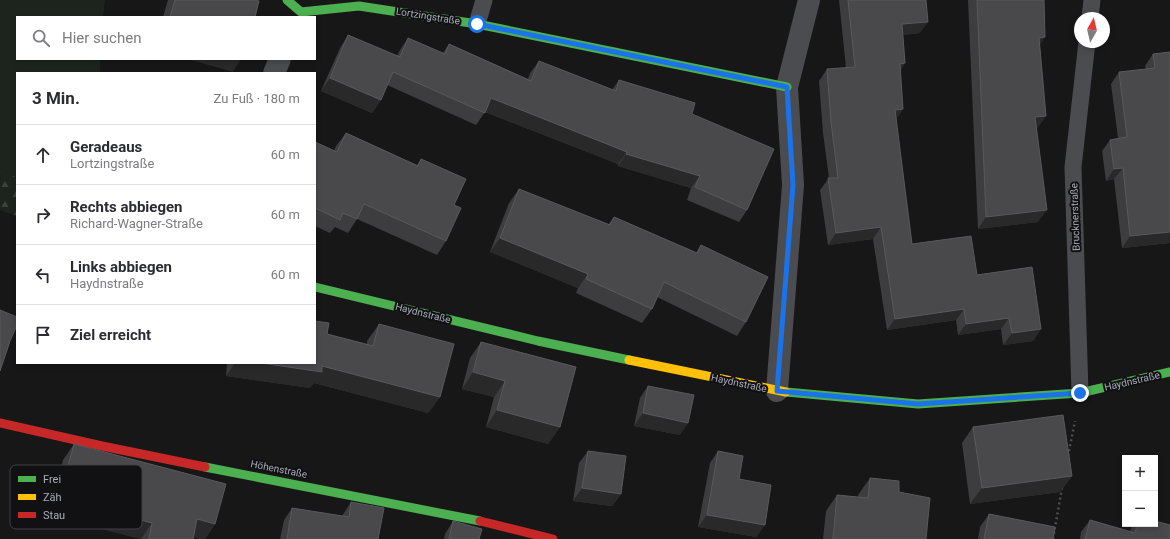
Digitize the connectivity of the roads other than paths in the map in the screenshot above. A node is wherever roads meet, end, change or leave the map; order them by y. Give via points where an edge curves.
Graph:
1 (484, 0) edge
2 (809, 0) edge
3 (1092, 0) edge
4 (295, 10) edge
5 (1091, 12) edge
6 (477, 24) junction
7 (1086, 48) edge
8 (280, 60) edge
9 (274, 72) edge
10 (787, 87) junction
11 (316, 287) edge
12 (1170, 372) edge
13 (777, 391) junction
14 (1080, 393) junction
15 (0, 423) edge
16 (553, 539) edge

1 - 6 lane
2 - 10 street
3 - 5 lane
4 - 6 street, Lortzingstraße via 359,6
6 - 10 street, Lortzingstraße
7 - 14 lane, Brucknerstraße via 1073,167
8 - 9 street
10 - 13 street via 793,185
11 - 13 street, Haydnstraße via 538,341
12 - 14 street, Haydnstraße
13 - 14 street, Haydnstraße via 918,404
15 - 16 street, Höhenstraße via 71,441 316,487 519,529

